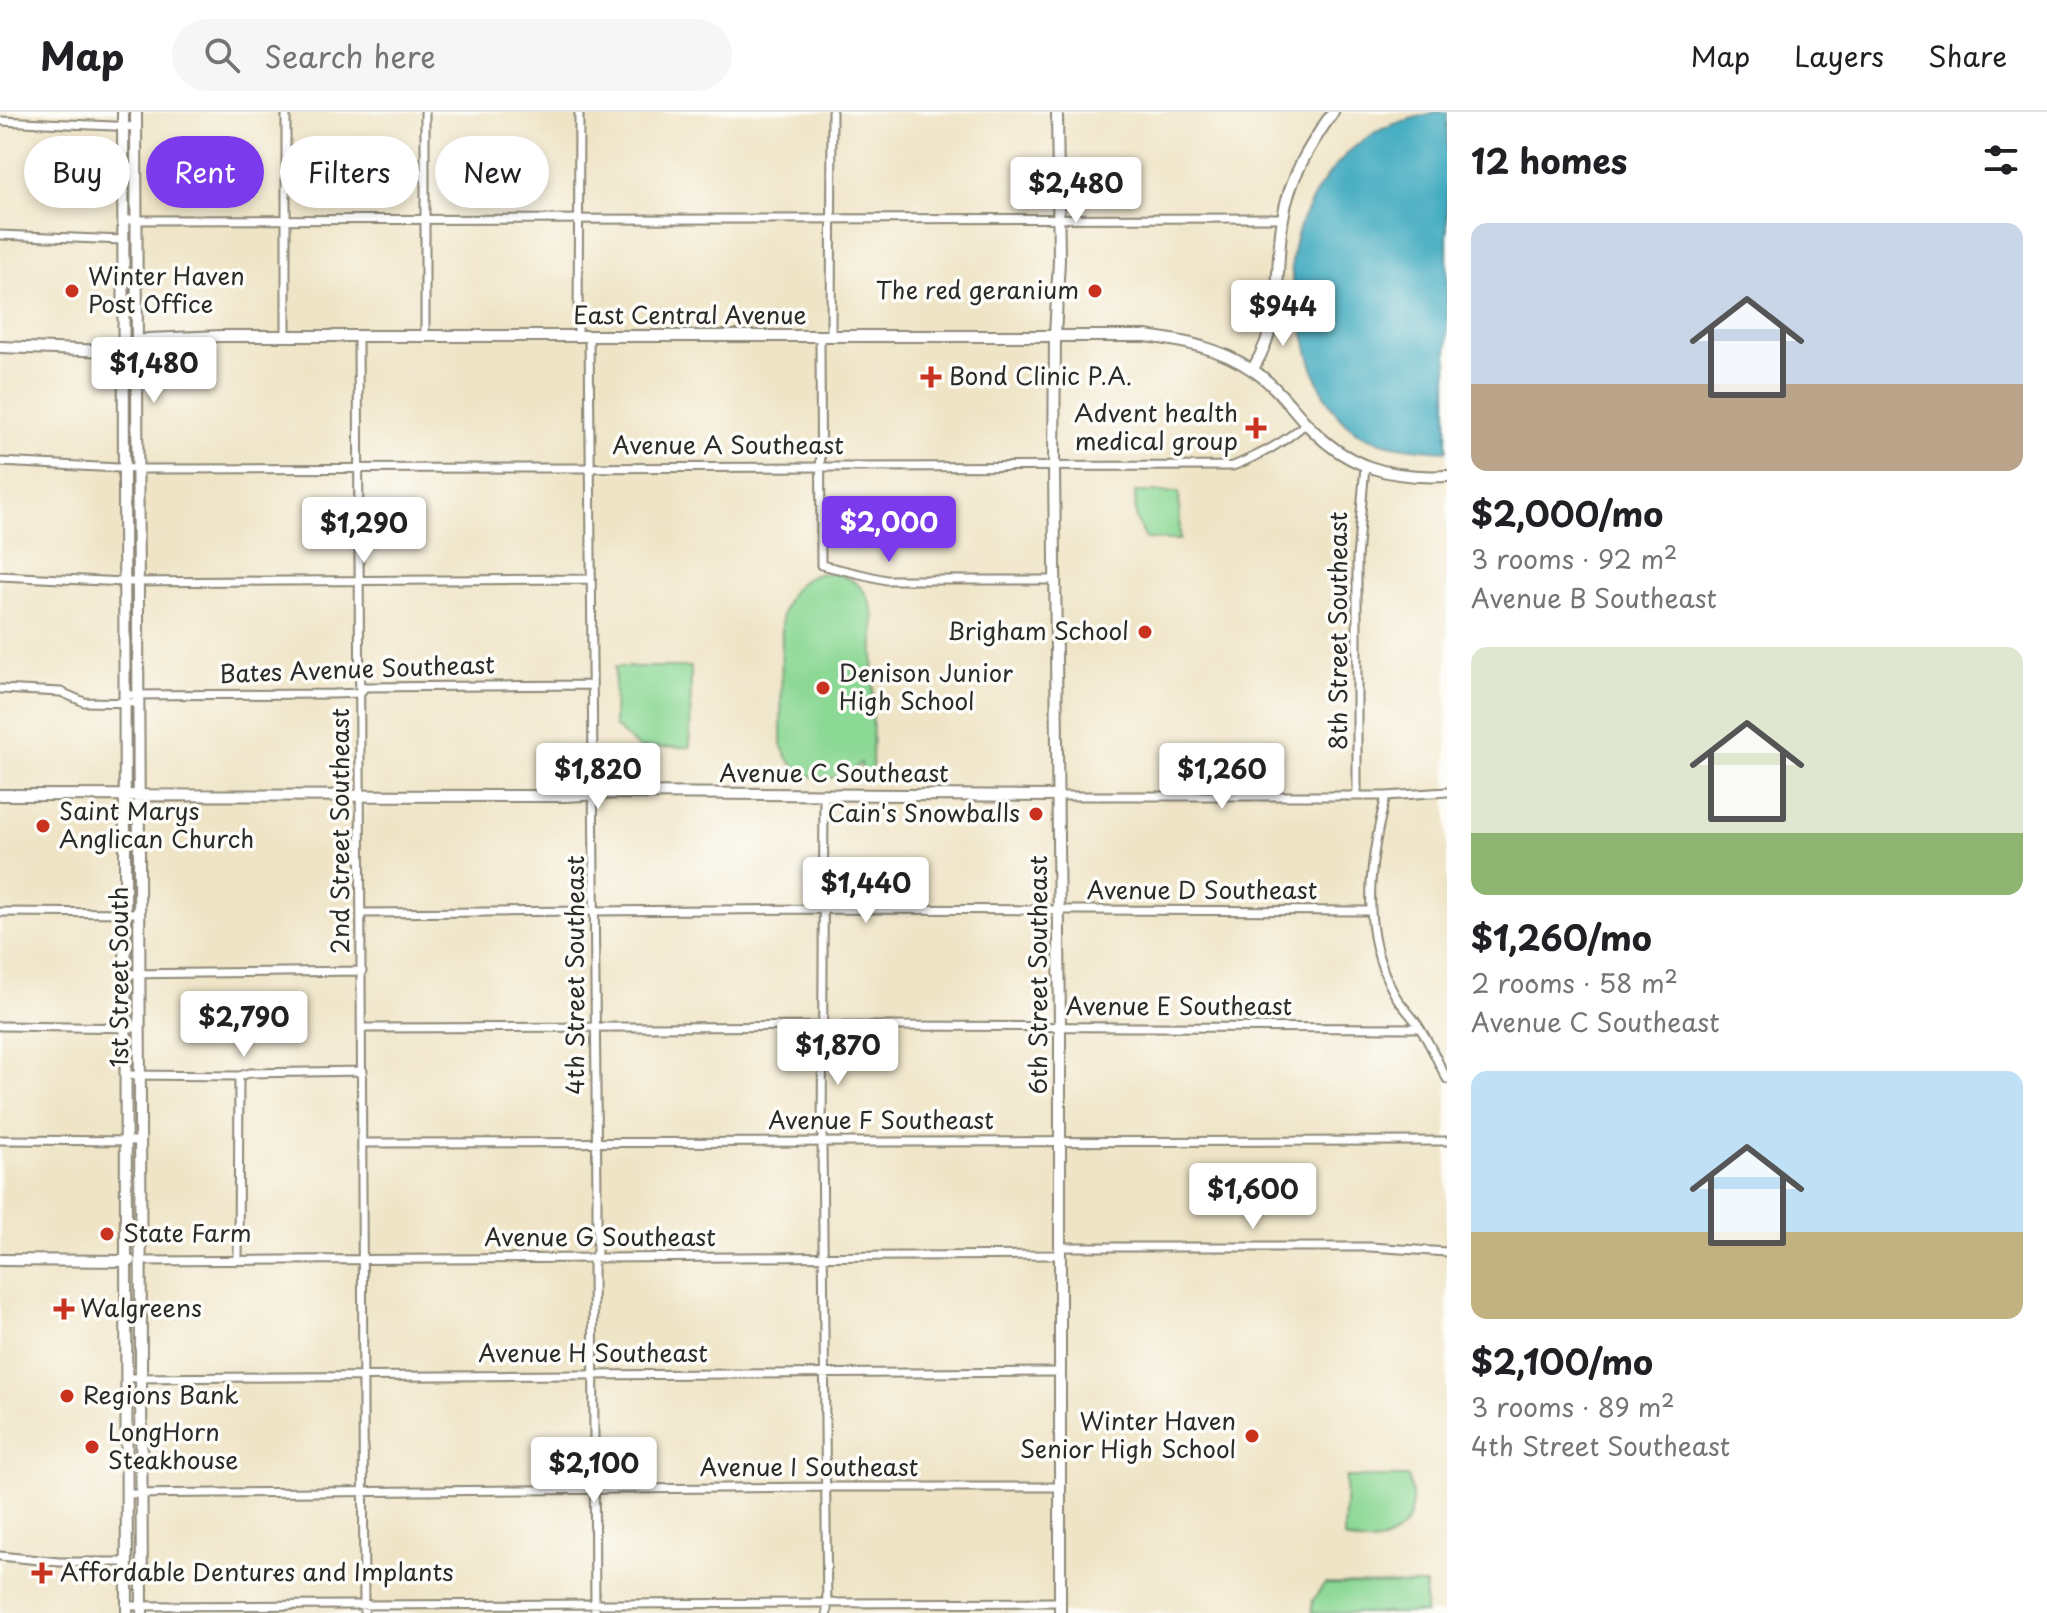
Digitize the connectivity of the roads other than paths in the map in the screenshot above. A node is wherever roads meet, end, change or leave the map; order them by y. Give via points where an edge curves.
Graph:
1 (123, 112) edge
2 (136, 112) edge
3 (286, 112) edge
4 (425, 112) edge
5 (579, 112) edge
6 (832, 112) edge
7 (1057, 112) edge
8 (1333, 112) edge
9 (0, 121) edge
10 (123, 127) junction
11 (136, 127) junction
12 (1283, 218) junction
13 (425, 219) junction
14 (578, 219) junction
15 (832, 219) junction
16 (1059, 219) junction
17 (123, 220) junction
18 (136, 220) junction
19 (286, 220) junction
20 (0, 235) edge
21 (123, 240) junction
22 (286, 336) junction
23 (358, 336) junction
24 (425, 336) junction
25 (584, 336) junction
26 (825, 336) junction
27 (1055, 336) junction
28 (137, 341) junction
29 (0, 347) edge
30 (122, 347) junction
31 (1253, 369) junction
32 (1306, 423) junction
33 (0, 462) edge
34 (590, 466) junction
35 (1365, 466) junction
36 (359, 467) junction
37 (822, 467) junction
38 (1054, 467) junction
39 (123, 468) junction
40 (138, 469) junction
41 (1447, 476) edge
42 (0, 576) edge
43 (591, 579) junction
44 (1056, 580) junction
45 (360, 581) junction
46 (124, 582) junction
47 (138, 582) junction
48 (592, 685) junction
49 (0, 689) edge
50 (360, 693) junction
51 (124, 699) junction
52 (139, 699) junction
53 (1447, 792) edge
54 (824, 793) junction
55 (0, 795) edge
56 (594, 795) junction
57 (361, 796) junction
58 (1059, 796) junction
59 (1357, 796) junction
60 (1386, 796) junction
61 (124, 797) junction
62 (139, 797) junction
63 (824, 909) junction
64 (595, 911) junction
65 (1059, 911) junction
66 (1370, 911) junction
67 (0, 912) edge
68 (123, 913) junction
69 (139, 913) junction
70 (362, 913) junction
71 (362, 971) junction
72 (125, 974) junction
73 (140, 974) junction
74 (0, 1026) edge
75 (823, 1026) junction
76 (1060, 1026) junction
77 (596, 1027) junction
78 (124, 1028) junction
79 (140, 1028) junction
80 (363, 1028) junction
81 (1420, 1028) junction
82 (363, 1071) junction
83 (125, 1075) junction
84 (140, 1075) junction
85 (239, 1076) junction
86 (1447, 1079) edge
87 (0, 1140) edge
88 (140, 1141) junction
89 (822, 1141) junction
90 (1059, 1141) junction
91 (1447, 1141) edge
92 (125, 1142) junction
93 (596, 1142) junction
94 (363, 1143) junction
95 (1059, 1251) junction
96 (1447, 1252) edge
97 (823, 1256) junction
98 (362, 1259) junction
99 (593, 1259) junction
100 (0, 1260) edge
101 (238, 1260) junction
102 (125, 1261) junction
103 (141, 1261) junction
104 (1059, 1372) junction
105 (594, 1375) junction
106 (363, 1376) junction
107 (142, 1377) junction
108 (825, 1377) junction
109 (126, 1378) junction
110 (826, 1487) junction
111 (1060, 1487) junction
112 (594, 1489) junction
113 (363, 1490) junction
114 (140, 1492) junction
115 (126, 1494) junction
116 (0, 1556) edge
117 (127, 1562) junction
118 (827, 1603) junction
119 (1060, 1607) edge
120 (594, 1608) edge
121 (142, 1609) edge
122 (364, 1609) edge
123 (127, 1610) edge
124 (827, 1613) edge

1 - 10 main road, 1st Street South
2 - 11 main road, 1st Street South
3 - 19 street
4 - 13 street
5 - 14 street, 4th Street Southeast
6 - 15 street
7 - 16 main road, 6th Street Southeast
8 - 12 main road via 1301,161
9 - 10 street
10 - 11 street
10 - 17 main road, 1st Street South
11 - 18 main road, 1st Street South
12 - 16 street
12 - 31 main road via 1276,311
13 - 14 street
13 - 19 street
13 - 24 street
14 - 15 street
14 - 25 street, 4th Street Southeast
15 - 16 street
15 - 26 street
16 - 27 main road, 6th Street Southeast
17 - 18 street
17 - 21 main road, 1st Street South
18 - 19 street
18 - 28 main road, 1st Street South
19 - 22 street
20 - 21 street
21 - 30 main road, 1st Street South
22 - 23 main road, East Central Avenue
22 - 28 main road, East Central Avenue
23 - 24 main road, East Central Avenue
23 - 36 street, 2nd Street Southeast
24 - 25 main road, East Central Avenue
25 - 26 main road, East Central Avenue
25 - 34 street, 4th Street Southeast
26 - 27 main road, East Central Avenue
26 - 37 street
27 - 31 main road, East Central Avenue via 1184,341
27 - 38 main road, 6th Street Southeast
28 - 30 main road, East Central Avenue
28 - 40 main road, 1st Street South
29 - 30 main road, East Central Avenue
30 - 39 main road, 1st Street South
31 - 32 main road, East Central Avenue
32 - 35 main road, East Central Avenue via 1334,450
32 - 38 street, Avenue A Southeast via 1274,447 1233,466
33 - 39 street, Avenue A Southeast
34 - 36 street, Avenue A Southeast
34 - 37 street, Avenue A Southeast
34 - 43 street, 4th Street Southeast
35 - 41 main road, East Central Avenue via 1391,474
35 - 59 street, 8th Street Southeast via 1357,558
36 - 40 street, Avenue A Southeast
36 - 45 street, 2nd Street Southeast
37 - 38 street, Avenue A Southeast
37 - 44 street via 821,565 886,580
38 - 44 main road, 6th Street Southeast
39 - 40 street, Avenue A Southeast
39 - 46 main road, 1st Street South
40 - 47 main road, 1st Street South
42 - 46 street
43 - 45 street
43 - 48 street, 4th Street Southeast
44 - 58 main road, 6th Street Southeast
45 - 47 street
45 - 50 street, 2nd Street Southeast
46 - 47 street
46 - 51 main road, 1st Street South
47 - 52 main road, 1st Street South
48 - 50 street, Bates Avenue Southeast via 365,687
48 - 56 street, 4th Street Southeast
49 - 51 street, Bates Avenue Southeast via 54,691 79,701
50 - 52 street, Bates Avenue Southeast
50 - 57 street, 2nd Street Southeast
51 - 52 street, Bates Avenue Southeast
51 - 61 main road, 1st Street South
52 - 62 main road, 1st Street South
53 - 60 street, Avenue C Southeast
54 - 56 main road, Avenue C Southeast
54 - 58 main road, Avenue C Southeast
54 - 63 street
55 - 61 main road, Avenue C Southeast
56 - 57 main road, Avenue C Southeast
56 - 64 street, 4th Street Southeast
57 - 62 main road, Avenue C Southeast
57 - 70 street, 2nd Street Southeast
58 - 59 street, Avenue C Southeast
58 - 65 main road, 6th Street Southeast
59 - 60 street, Avenue C Southeast
60 - 66 street via 1372,861
61 - 62 main road, Avenue C Southeast
61 - 68 main road, 1st Street South
62 - 69 main road, 1st Street South
63 - 64 street, Avenue D Southeast
63 - 65 street, Avenue D Southeast
63 - 75 street
64 - 70 street, Avenue D Southeast
64 - 77 street, 4th Street Southeast
65 - 66 street, Avenue D Southeast
65 - 76 main road, 6th Street Southeast
66 - 81 street via 1389,982
67 - 68 street
68 - 69 street
68 - 72 main road, 1st Street South
69 - 73 main road, 1st Street South
70 - 71 street, 2nd Street Southeast
71 - 73 street
71 - 80 street, 2nd Street Southeast
72 - 73 street
72 - 78 main road, 1st Street South
73 - 79 main road, 1st Street South
74 - 78 street
75 - 76 street, Avenue E Southeast
75 - 77 street, Avenue E Southeast
75 - 89 street
76 - 81 street, Avenue E Southeast
76 - 90 main road, 6th Street Southeast
77 - 80 street, Avenue E Southeast
77 - 93 street, 4th Street Southeast
78 - 79 street
78 - 83 main road, 1st Street South
79 - 84 main road, 1st Street South
80 - 82 street, 2nd Street Southeast
81 - 86 street
82 - 85 street
82 - 94 street, 2nd Street Southeast
83 - 84 street
83 - 92 main road, 1st Street South
84 - 85 street
84 - 88 main road, 1st Street South
85 - 101 street
87 - 92 street
88 - 92 street
88 - 103 main road, 1st Street South
89 - 90 street, Avenue F Southeast
89 - 93 street, Avenue F Southeast
89 - 97 street
90 - 91 street, Avenue F Southeast
90 - 95 main road, 6th Street Southeast
92 - 102 main road, 1st Street South
93 - 94 street, Avenue F Southeast
93 - 99 street, 4th Street Southeast
94 - 98 street, 2nd Street Southeast
95 - 96 street, Avenue G Southeast via 1370,1247
95 - 97 street, Avenue G Southeast
95 - 104 main road, 6th Street Southeast
97 - 99 street, Avenue G Southeast
97 - 108 street
98 - 99 street, Avenue G Southeast
98 - 101 street, Avenue G Southeast
98 - 106 street, 2nd Street Southeast
99 - 105 street, 4th Street Southeast
100 - 102 main road
101 - 103 street, Avenue G Southeast
102 - 103 main road
102 - 109 main road, 1st Street South
103 - 107 main road, 1st Street South
104 - 108 street, Avenue H Southeast
104 - 111 main road, 6th Street Southeast
105 - 106 street, Avenue H Southeast
105 - 108 street, Avenue H Southeast
105 - 112 street, 4th Street Southeast
106 - 107 street, Avenue H Southeast
106 - 113 street, 2nd Street Southeast
107 - 109 street, Avenue H Southeast
107 - 114 main road, 1st Street South
108 - 110 street
109 - 115 main road, 1st Street South
110 - 111 street, Avenue I Southeast
110 - 112 street, Avenue I Southeast
110 - 118 street
111 - 119 main road, 6th Street Southeast
112 - 113 street, Avenue I Southeast
112 - 120 street, 4th Street Southeast
113 - 114 street, Avenue I Southeast
113 - 122 street, 2nd Street Southeast
114 - 115 street, Avenue I Southeast
114 - 121 main road, 1st Street South
115 - 117 main road, 1st Street South
116 - 117 street
117 - 123 main road, 1st Street South
118 - 119 street
118 - 120 street
118 - 124 street
120 - 122 street
121 - 122 street
121 - 123 street

